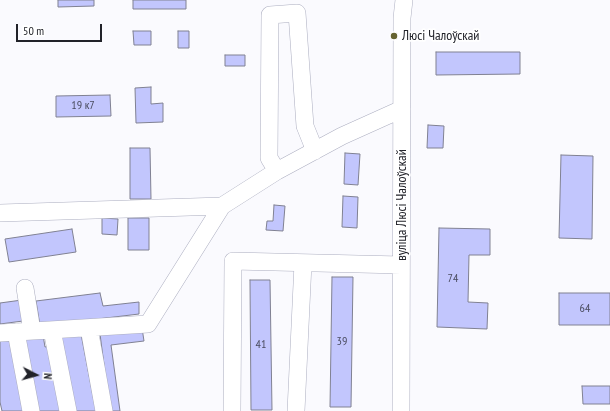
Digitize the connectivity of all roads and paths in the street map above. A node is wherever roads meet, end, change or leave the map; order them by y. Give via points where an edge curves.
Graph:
1 (404, 0) edge
2 (402, 109) junction
3 (315, 151) junction
4 (277, 171) junction
5 (222, 206) junction
6 (0, 213) edge
7 (303, 263) junction
8 (401, 265) junction
9 (25, 288) dead end
10 (89, 328) junction
11 (52, 330) junction
12 (16, 332) edge
13 (31, 411) edge
14 (68, 411) edge
15 (104, 411) edge
16 (232, 411) edge
17 (296, 411) edge
18 (401, 411) edge

1 - 2 street, вуліца Люсі Чалоўскай
2 - 3 street
2 - 8 street, вуліца Люсі Чалоўскай
3 - 4 street
3 - 4 street via 305,126 297,13 270,15 269,158
4 - 5 street
5 - 6 street
5 - 10 street via 148,324
7 - 8 street
7 - 16 street via 234,261
7 - 17 street
8 - 18 street, вуліца Люсі Чалоўскай
9 - 12 street
10 - 11 street
10 - 15 street
11 - 12 street
11 - 14 street
12 - 13 street

